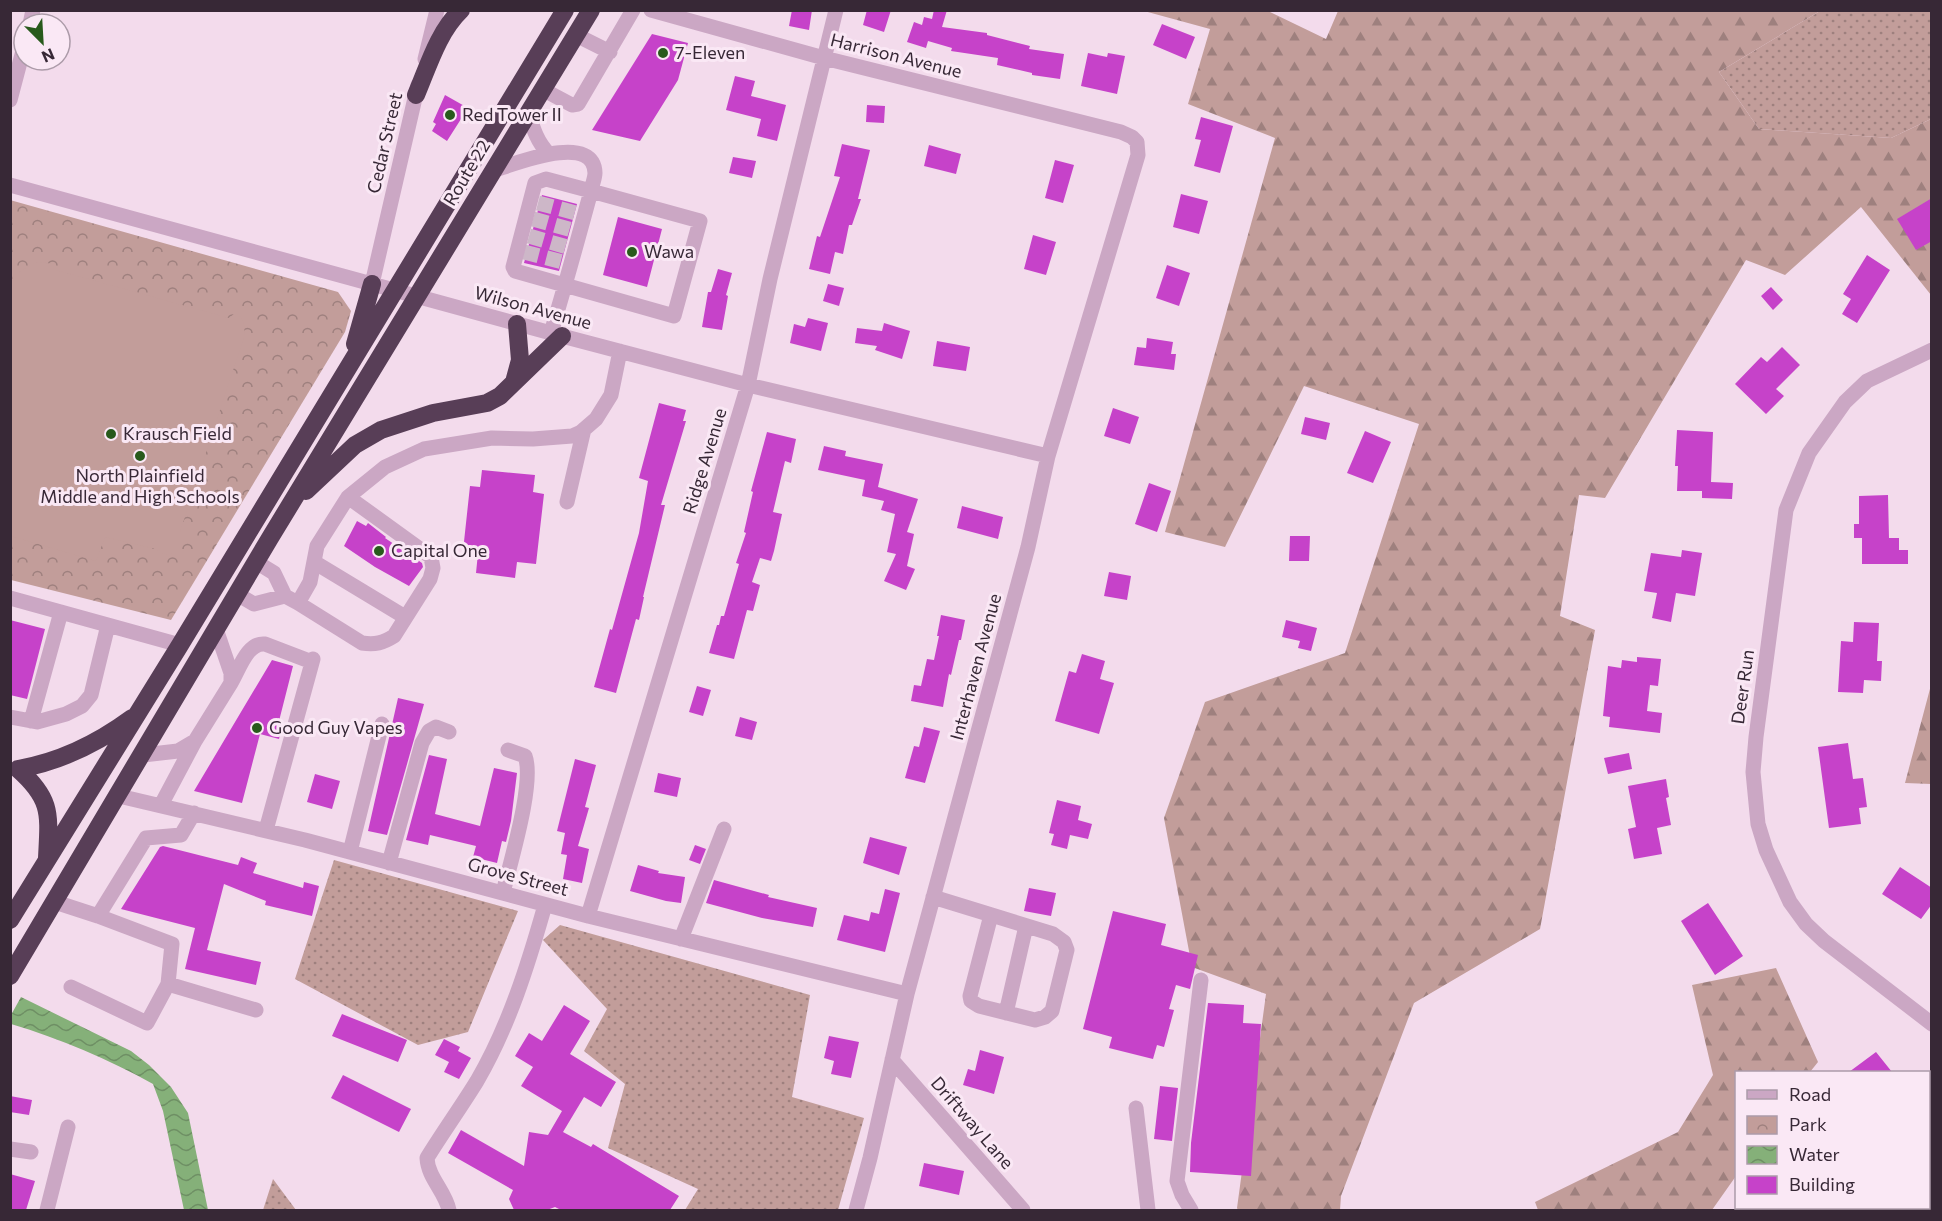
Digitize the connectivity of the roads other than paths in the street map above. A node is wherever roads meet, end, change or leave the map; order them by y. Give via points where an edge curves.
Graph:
1 (437, 10) edge
2 (461, 10) edge
3 (565, 10) edge
4 (591, 10) edge
5 (633, 10) edge
6 (651, 10) edge
7 (836, 10) edge
8 (576, 35) junction
9 (610, 52) junction
10 (824, 58) junction
11 (17, 72) edge
12 (542, 89) junction
13 (416, 95) junction
14 (10, 100) edge
15 (528, 112) junction
16 (1132, 137) joint
17 (549, 154) junction
18 (492, 171) junction
19 (10, 185) edge
20 (591, 191) junction
21 (372, 284) junction
22 (565, 286) junction
23 (396, 291) junction
24 (417, 296) junction
25 (517, 324) junction
26 (557, 335) junction
27 (1932, 350) edge
28 (620, 351) junction
29 (348, 369) junction
30 (514, 382) junction
31 (748, 385) junction
32 (584, 429) junction
33 (1048, 456) junction
34 (348, 497) junction
35 (567, 502) dead end
36 (270, 538) junction
37 (255, 562) junction
38 (314, 562) junction
39 (237, 594) junction
40 (10, 598) edge
41 (291, 599) junction
42 (61, 612) junction
43 (405, 617) junction
44 (108, 625) junction
45 (216, 628) junction
46 (180, 645) junction
47 (231, 683) junction
48 (140, 711) junction
49 (10, 717) edge
50 (31, 721) junction
51 (382, 724) dead end
52 (449, 732) dead end
53 (195, 741) junction
54 (508, 750) dead end
55 (143, 755) junction
56 (14, 768) edge
57 (119, 796) junction
58 (161, 805) junction
59 (194, 813) junction
60 (724, 829) dead end
61 (266, 830) junction
62 (350, 852) junction
63 (47, 860) junction
64 (389, 862) junction
65 (502, 893) junction
66 (933, 897) junction
67 (55, 902) junction
68 (545, 905) junction
69 (991, 915) junction
70 (98, 916) junction
71 (588, 916) junction
72 (10, 920) edge
73 (1026, 926) junction
74 (681, 939) junction
75 (10, 976) edge
76 (1201, 980) dead end
77 (168, 984) junction
78 (71, 987) dead end
79 (907, 994) junction
80 (256, 1010) dead end
81 (1006, 1013) junction
82 (1932, 1024) edge
83 (892, 1060) junction
84 (1136, 1108) dead end
85 (68, 1127) dead end
86 (10, 1149) edge
87 (31, 1152) dead end
88 (49, 1210) edge
89 (449, 1210) edge
90 (856, 1210) edge
91 (1023, 1210) edge
92 (1148, 1210) edge
93 (1191, 1210) edge

1 - 13 street, Cedar Street
2 - 13 highway via 443,34
3 - 23 highway
4 - 8 highway, Route 22
5 - 9 street
6 - 10 street, Harrison Avenue
7 - 10 street, Ridge Avenue
8 - 9 street
8 - 12 highway, Route 22
9 - 12 street via 578,104 572,105
10 - 16 street, Harrison Avenue
10 - 31 street, Ridge Avenue
11 - 14 street
12 - 15 highway, Route 22
13 - 21 street, Cedar Street
15 - 17 street via 536,138
15 - 18 highway, Route 22
16 - 33 street, Interhaven Avenue via 1137,142 1138,155
17 - 18 street
17 - 20 street via 571,152 589,158 595,172
18 - 24 highway, Route 22
19 - 21 street, Wilson Avenue
20 - 22 street via 580,214
20 - 22 street via 546,179 535,183 534,202 513,267 515,272
20 - 22 street via 700,221 674,316
21 - 23 street, Wilson Avenue
21 - 29 highway
22 - 26 street
23 - 24 street, Wilson Avenue
23 - 29 highway
24 - 25 street, Wilson Avenue
24 - 36 highway, Route 22
25 - 26 street, Wilson Avenue
25 - 30 highway via 520,360
26 - 28 street, Wilson Avenue
26 - 30 highway
27 - 82 street, Deer Run via 1867,381 1845,402 1809,453 1795,482 1786,510 1753,772 1758,824 1790,902 1824,941
28 - 31 street, Wilson Avenue
28 - 32 street via 611,395 596,419
29 - 46 highway
30 - 36 highway via 487,403 399,423 355,445 303,495
31 - 33 street, Wilson Avenue
31 - 71 street, Ridge Avenue
32 - 34 street via 572,436 492,438 424,449 385,467
32 - 35 street
33 - 66 street, Interhaven Avenue via 1028,547
34 - 38 street via 316,546
34 - 43 street via 431,557 430,579
36 - 37 highway
37 - 39 highway
37 - 41 street via 274,573
38 - 41 street via 310,582
38 - 43 street
39 - 41 street via 254,604
39 - 45 highway
40 - 42 street
41 - 43 street via 371,645 394,636
42 - 44 street
42 - 50 street
44 - 46 street
44 - 50 street via 91,695 82,706 66,714
45 - 47 street
45 - 55 highway
46 - 48 highway
47 - 53 street
47 - 61 street via 251,648 259,643 313,661
48 - 56 highway via 104,737 60,759
48 - 63 highway
49 - 50 street
51 - 62 street
52 - 64 street via 436,727 422,743
53 - 55 street via 178,751
53 - 58 street
54 - 65 street via 525,756 529,772
55 - 57 highway
56 - 63 highway via 34,783 47,806
57 - 58 street, Grove Street
57 - 67 highway
58 - 59 street, Grove Street
59 - 61 street, Grove Street
59 - 70 street via 181,835 146,838
60 - 74 street
61 - 62 street, Grove Street
62 - 64 street, Grove Street
63 - 72 highway
64 - 65 street, Grove Street
65 - 68 street, Grove Street
66 - 69 street
66 - 79 street, Interhaven Avenue
67 - 70 street
67 - 75 highway
68 - 71 street, Grove Street
68 - 89 street via 506,1022 478,1079 427,1158
69 - 73 street
69 - 81 street via 970,996 975,1004
70 - 77 street via 172,944
71 - 74 street, Grove Street
73 - 81 street
73 - 81 street via 1053,934 1066,946 1052,1011 1035,1020
74 - 79 street, Grove Street
76 - 93 street via 1177,1180
77 - 78 street via 147,1023
77 - 80 street
79 - 83 street, Interhaven Avenue
83 - 90 street, Interhaven Avenue
83 - 91 street, Driftway Lane
84 - 92 street
85 - 88 street
86 - 87 street

